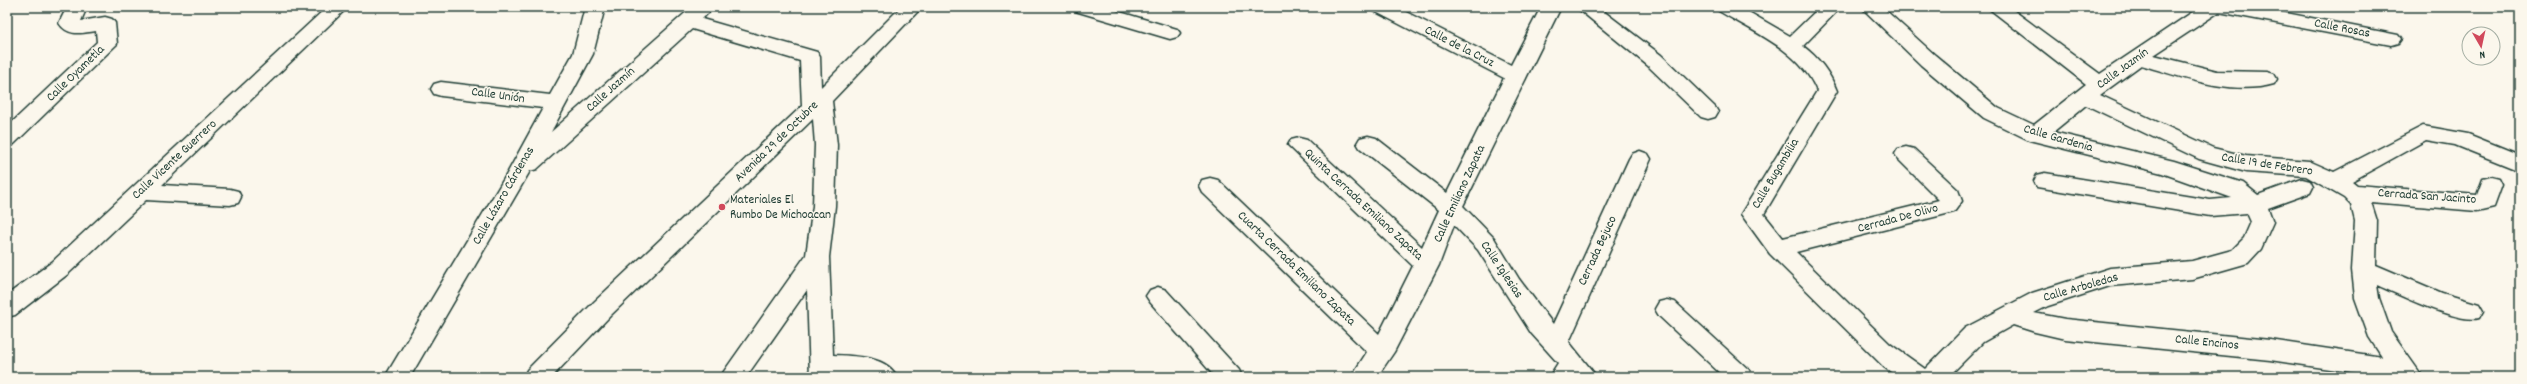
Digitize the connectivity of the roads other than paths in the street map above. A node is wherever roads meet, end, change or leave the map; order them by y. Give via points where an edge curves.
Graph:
1 (77, 7) edge
2 (338, 7) edge
3 (704, 7) edge
4 (1082, 7) edge
5 (1381, 7) edge
6 (1551, 7) edge
7 (1586, 7) edge
8 (1726, 7) edge
9 (1831, 7) edge
10 (1872, 7) edge
11 (1997, 7) edge
12 (2213, 7) edge
13 (2222, 7) edge
14 (905, 9) edge
15 (597, 11) edge
16 (687, 21) junction
17 (1170, 33) dead end
18 (2391, 39) dead end
19 (1792, 45) junction
20 (2137, 57) junction
21 (1515, 75) junction
22 (2267, 79) dead end
23 (441, 88) dead end
24 (2093, 90) junction
25 (555, 103) junction
26 (817, 104) junction
27 (1708, 112) dead end
28 (2036, 135) junction
29 (7, 139) edge
30 (1368, 143) dead end
31 (1299, 145) dead end
32 (1906, 154) dead end
33 (1640, 159) dead end
34 (2520, 163) edge
35 (518, 174) junction
36 (2045, 181) dead end
37 (1210, 186) dead end
38 (2344, 186) junction
39 (2491, 186) dead end
40 (2302, 187) dead end
41 (140, 192) junction
42 (230, 197) dead end
43 (2255, 204) junction
44 (1451, 208) junction
45 (1779, 248) junction
46 (817, 258) junction
47 (1426, 265) junction
48 (2364, 270) junction
49 (1158, 296) dead end
50 (7, 308) edge
51 (1667, 309) dead end
52 (2471, 311) dead end
53 (2010, 314) junction
54 (1556, 343) junction
55 (1382, 352) junction
56 (822, 371) edge
57 (1573, 372) edge
58 (2408, 374) edge
59 (397, 377) edge
60 (536, 377) edge
61 (732, 377) edge
62 (885, 377) edge
63 (1230, 377) edge
64 (1363, 377) edge
65 (1740, 377) edge
66 (1918, 377) edge
67 (1932, 377) edge

1 - 29 street, Calle Oyametla via 70,23 78,28 105,23 107,44
2 - 41 street, Calle Vicente Guerrero
3 - 16 street, Calle Jazmín
4 - 17 street
5 - 21 street, Calle de la Cruz
6 - 21 street, Calle Emiliano Zapata
7 - 27 street via 1654,60
8 - 19 street, Calle Bugambilia
9 - 19 street
10 - 28 street, Calle Gardenia via 1928,60 1991,113
11 - 24 street, Calle 19 de Febrero
12 - 20 street, Calle Jazmín
13 - 18 street, Calle Rosas
14 - 26 street, Avenida 29 de Octubre
15 - 25 street, Calle Lázaro Cárdenas via 583,54
16 - 26 street via 810,57
16 - 35 street, Calle Jazmín
19 - 45 street, Calle Bugambilia via 1817,72 1827,91 1752,214
20 - 22 street via 2209,78 2229,81
20 - 24 street, Calle Jazmín
21 - 44 street, Calle Emiliano Zapata
23 - 25 street, Calle Unión
24 - 28 street, Calle Jazmín via 2063,111
24 - 38 street, Calle 19 de Febrero via 2207,154 2246,164 2308,169
25 - 35 street, Calle Lázaro Cárdenas
26 - 46 street via 826,145 824,206
26 - 60 street, Avenida 29 de Octubre via 602,308
28 - 43 street, Calle Gardenia via 2166,166 2211,180 2235,189
30 - 44 street, Calle Iglesias
31 - 47 street, Quinta Cerrada Emiliano Zapata
32 - 45 street, Cerrada De Olivo via 1946,192 1951,201 1946,206
33 - 54 street, Cerrada Bejuco
34 - 38 street via 2481,147 2434,133 2424,133
35 - 59 street, Calle Lázaro Cárdenas
36 - 43 street via 2210,208
37 - 55 street, Cuarta Cerrada Emiliano Zapata
38 - 39 street, Cerrada San Jacinto via 2477,203 2486,201
38 - 48 street via 2361,203 2366,221
40 - 43 street
41 - 42 street
41 - 50 street, Calle Vicente Guerrero via 60,268
43 - 53 street, Calle Arboledas via 2262,222 2253,243 2240,258 2192,270 2110,277 2040,299
44 - 47 street, Calle Emiliano Zapata
44 - 54 street, Calle Iglesias via 1486,244 1510,285
45 - 66 street, Calle Bugambilia via 1881,350
46 - 56 street
46 - 61 street
47 - 55 street, Calle Emiliano Zapata
48 - 52 street via 2435,300
48 - 58 street via 2367,298 2381,338
49 - 63 street
51 - 65 street
53 - 58 street, Calle Encinos via 2035,323 2065,329 2270,350
53 - 67 street, Calle Arboledas via 1974,335
54 - 57 street, Calle Iglesias
55 - 64 street, Calle Emiliano Zapata
56 - 62 street via 866,367

